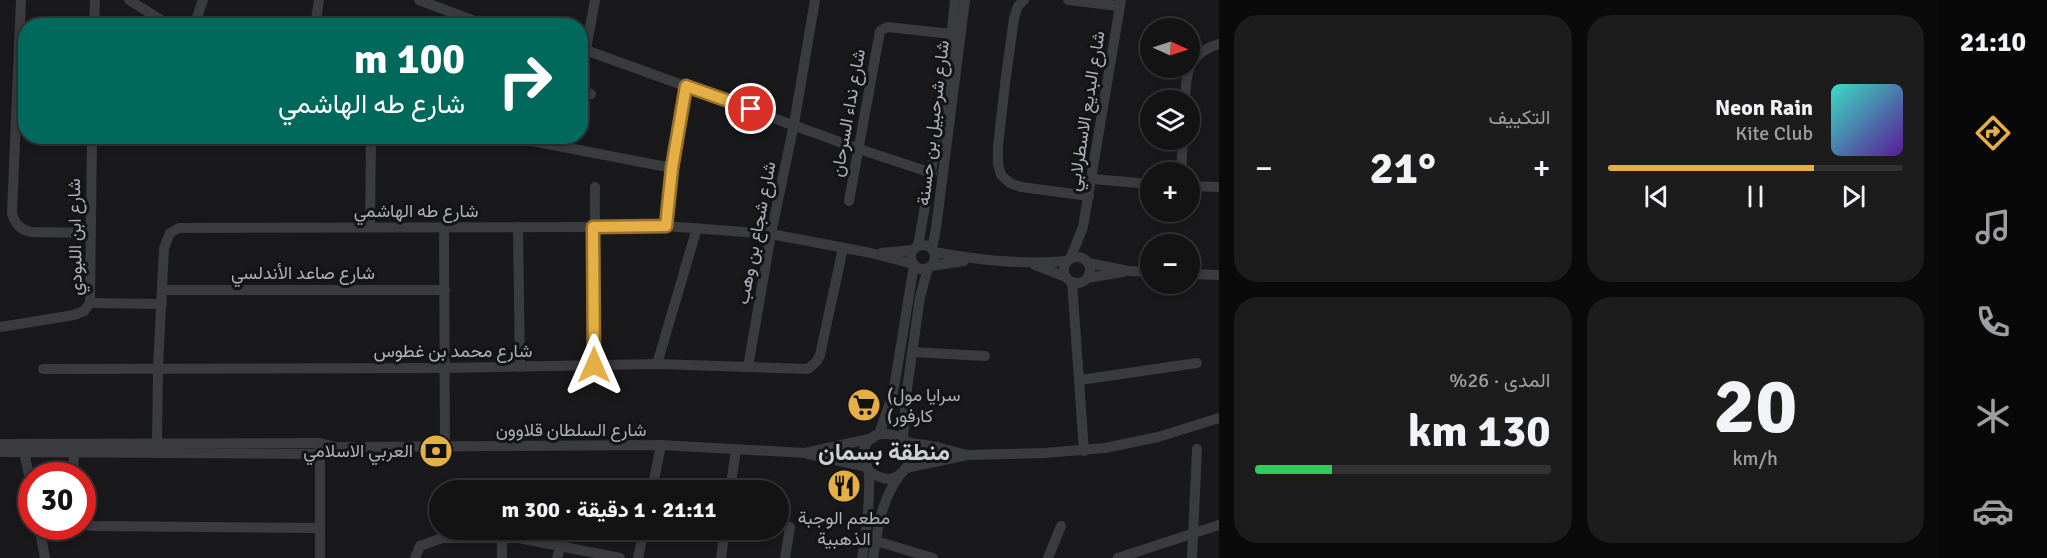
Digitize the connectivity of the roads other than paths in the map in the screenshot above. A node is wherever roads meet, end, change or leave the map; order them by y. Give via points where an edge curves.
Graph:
1 (21, 0) edge
2 (95, 0) edge
3 (129, 0) edge
4 (203, 0) edge
5 (319, 0) edge
6 (419, 0) edge
7 (595, 0) edge
8 (815, 0) edge
9 (955, 0) edge
10 (965, 0) edge
11 (1024, 0) edge
12 (1068, 0) edge
13 (1120, 3) edge
14 (20, 18) edge
15 (94, 18) edge
16 (158, 18) edge
17 (197, 18) edge
18 (316, 18) edge
19 (465, 18) edge
20 (588, 28) edge
21 (952, 34) junction
22 (1219, 44) edge
23 (588, 50) edge
24 (18, 71) edge
25 (686, 86) junction
26 (1185, 90) edge
27 (794, 124) junction
28 (92, 144) edge
29 (371, 144) edge
30 (548, 144) edge
31 (860, 149) junction
32 (672, 168) junction
33 (932, 173) junction
34 (1092, 179) junction
35 (1140, 183) edge
36 (1200, 186) edge
37 (595, 187) dead end
38 (1219, 187) edge
39 (1089, 196) junction
40 (849, 201) dead end
41 (666, 226) junction
42 (370, 227) junction
43 (444, 227) junction
44 (518, 227) junction
45 (593, 227) junction
46 (1083, 227) junction
47 (697, 228) junction
48 (90, 233) junction
49 (771, 234) junction
50 (843, 248) junction
51 (916, 248) junction
52 (933, 250) junction
53 (871, 253) junction
54 (975, 259) junction
55 (1069, 260) junction
56 (1087, 261) junction
57 (1032, 264) junction
58 (913, 265) junction
59 (930, 267) junction
60 (1129, 271) junction
61 (1140, 272) edge
62 (1200, 274) edge
63 (1219, 275) edge
64 (1069, 279) junction
65 (1086, 280) junction
66 (162, 290) junction
67 (445, 290) junction
68 (90, 303) junction
69 (162, 304) junction
70 (1074, 318) junction
71 (0, 327) edge
72 (912, 352) junction
73 (985, 356) dead end
74 (1197, 363) dead end
75 (657, 364) junction
76 (594, 365) junction
77 (158, 367) junction
78 (748, 367) junction
79 (445, 368) junction
80 (520, 368) junction
81 (43, 369) dead end
82 (1080, 380) junction
83 (1219, 418) edge
84 (876, 436) junction
85 (904, 441) junction
86 (157, 443) junction
87 (0, 444) edge
88 (662, 446) junction
89 (445, 447) junction
90 (320, 448) junction
91 (1197, 449) dead end
92 (736, 450) junction
93 (1084, 451) junction
94 (0, 452) edge
95 (24, 452) junction
96 (74, 452) junction
97 (805, 453) junction
98 (967, 455) junction
99 (26, 462) edge
100 (74, 462) edge
101 (868, 468) junction
102 (903, 471) junction
103 (654, 480) edge
104 (732, 480) edge
105 (1219, 525) edge
106 (96, 526) edge
107 (1061, 526) dead end
108 (790, 527) dead end
109 (319, 528) junction
110 (1194, 533) junction
111 (42, 540) edge
112 (435, 540) edge
113 (502, 540) edge
114 (531, 540) edge
115 (642, 540) edge
116 (724, 540) edge
117 (876, 541) junction
118 (561, 545) junction
119 (45, 558) edge
120 (320, 558) edge
121 (415, 558) edge
122 (502, 558) edge
123 (557, 558) edge
124 (620, 558) edge
125 (638, 558) edge
126 (721, 558) edge
127 (784, 558) edge
128 (862, 558) edge
129 (873, 558) edge
130 (933, 558) edge
131 (1048, 558) edge
132 (1118, 558) edge
133 (1192, 558) edge

1 - 14 street
2 - 15 street
3 - 16 street
4 - 17 street
5 - 18 street
6 - 19 street
7 - 20 street
8 - 27 street, شارع شجاع بن وهب
9 - 21 street, شارع شرحبيل بن حسنة
10 - 52 street, شارع شرحبيل بن حسنة
11 - 39 street via 1014,18 1005,84 998,146 1001,175 1021,188
12 - 13 street
13 - 34 street, شارع البديع الاسطرلابي
21 - 31 street, شارع نداء السرحان via 887,27 880,31
21 - 33 street, شارع شرحبيل بن حسنة
22 - 26 street via 1199,54 1191,64
23 - 25 street
24 - 48 street via 14,221 24,231
25 - 27 street
25 - 32 street
27 - 31 street
27 - 49 street, شارع شجاع بن وهب
28 - 48 street, شارع ابن اللبودي
29 - 42 street
30 - 32 street
31 - 33 street
31 - 40 street, شارع نداء السرحان
32 - 41 street
33 - 51 street, شارع شرحبيل بن حسنة
34 - 35 street
34 - 39 street, شارع البديع الاسطرلابي
36 - 38 street
37 - 45 street
39 - 46 street, شارع البديع الاسطرلابي
41 - 45 street, شارع طه الهاشمي
41 - 47 street, شارع طه الهاشمي
42 - 43 street, شارع طه الهاشمي
42 - 66 street, شارع طه الهاشمي via 179,228 166,241
43 - 44 street, شارع طه الهاشمي
43 - 67 street
44 - 45 street, شارع طه الهاشمي
44 - 80 street
45 - 76 street
46 - 55 street, شارع البديع الاسطرلابي
46 - 56 street, شارع البديع الاسطرلابي
47 - 49 street, شارع طه الهاشمي
47 - 75 street
48 - 68 street, شارع ابن اللبودي
49 - 50 street, شارع طه الهاشمي
49 - 78 street, شارع شجاع بن وهب
50 - 53 street, شارع طه الهاشمي
50 - 78 street, شارع محمد بن غطوس via 817,361 808,369
51 - 52 street via 926,245
51 - 53 street, شارع طه الهاشمي
51 - 58 street
52 - 54 street
52 - 59 street via 935,259
53 - 58 street, شارع طه الهاشمي
54 - 57 street
54 - 59 street
55 - 56 street via 1078,257
55 - 57 street
55 - 64 street via 1064,269
56 - 60 street
56 - 65 street via 1090,271
57 - 64 street
58 - 59 street via 921,269
58 - 84 street via 893,394
59 - 72 street via 922,287
60 - 61 street
60 - 65 street
62 - 63 street
64 - 65 street
64 - 70 street
65 - 70 street
66 - 67 street, شارع صاعد الأندلسي
66 - 69 street, شارع طه الهاشمي
67 - 79 street
68 - 69 street, شارع ابن اللبودي
68 - 71 street via 74,315
69 - 77 street, شارع طه الهاشمي
70 - 82 street
72 - 73 street
72 - 85 street
74 - 82 street
75 - 76 street, شارع محمد بن غطوس
75 - 78 street, شارع محمد بن غطوس
76 - 80 street, شارع محمد بن غطوس
77 - 79 street, شارع محمد بن غطوس
77 - 81 street, شارع محمد بن غطوس
77 - 86 street, شارع طه الهاشمي
79 - 80 street, شارع محمد بن غطوس
79 - 89 street
82 - 93 street
83 - 93 street via 1132,443
84 - 85 street via 892,434
84 - 97 street, شارع السلطان قلاوون
84 - 101 street via 865,451
85 - 98 street
85 - 102 street via 910,455
86 - 87 street, شارع السلطان قلاوون
86 - 90 street, شارع السلطان قلاوون
88 - 89 street, شارع السلطان قلاوون
88 - 92 street, شارع السلطان قلاوون
88 - 103 street
89 - 90 street, شارع السلطان قلاوون
90 - 96 street, شارع السلطان قلاوون
90 - 109 street
91 - 110 street
92 - 97 street, شارع السلطان قلاوون
92 - 104 street
93 - 98 street
94 - 95 street, شارع السلطان قلاوون
95 - 96 street, شارع السلطان قلاوون
95 - 99 street
96 - 100 street
97 - 101 street, شارع السلطان قلاوون
98 - 102 street
101 - 102 street via 880,478 894,478
101 - 128 street via 868,519
102 - 117 street via 887,494
105 - 110 street
106 - 109 street
107 - 131 street
108 - 127 street
109 - 120 street
110 - 132 street
110 - 133 street
111 - 119 street
112 - 121 street via 420,546
113 - 122 street
114 - 118 street
115 - 125 street
116 - 126 street
117 - 129 street
117 - 130 street
118 - 123 street
118 - 124 street

